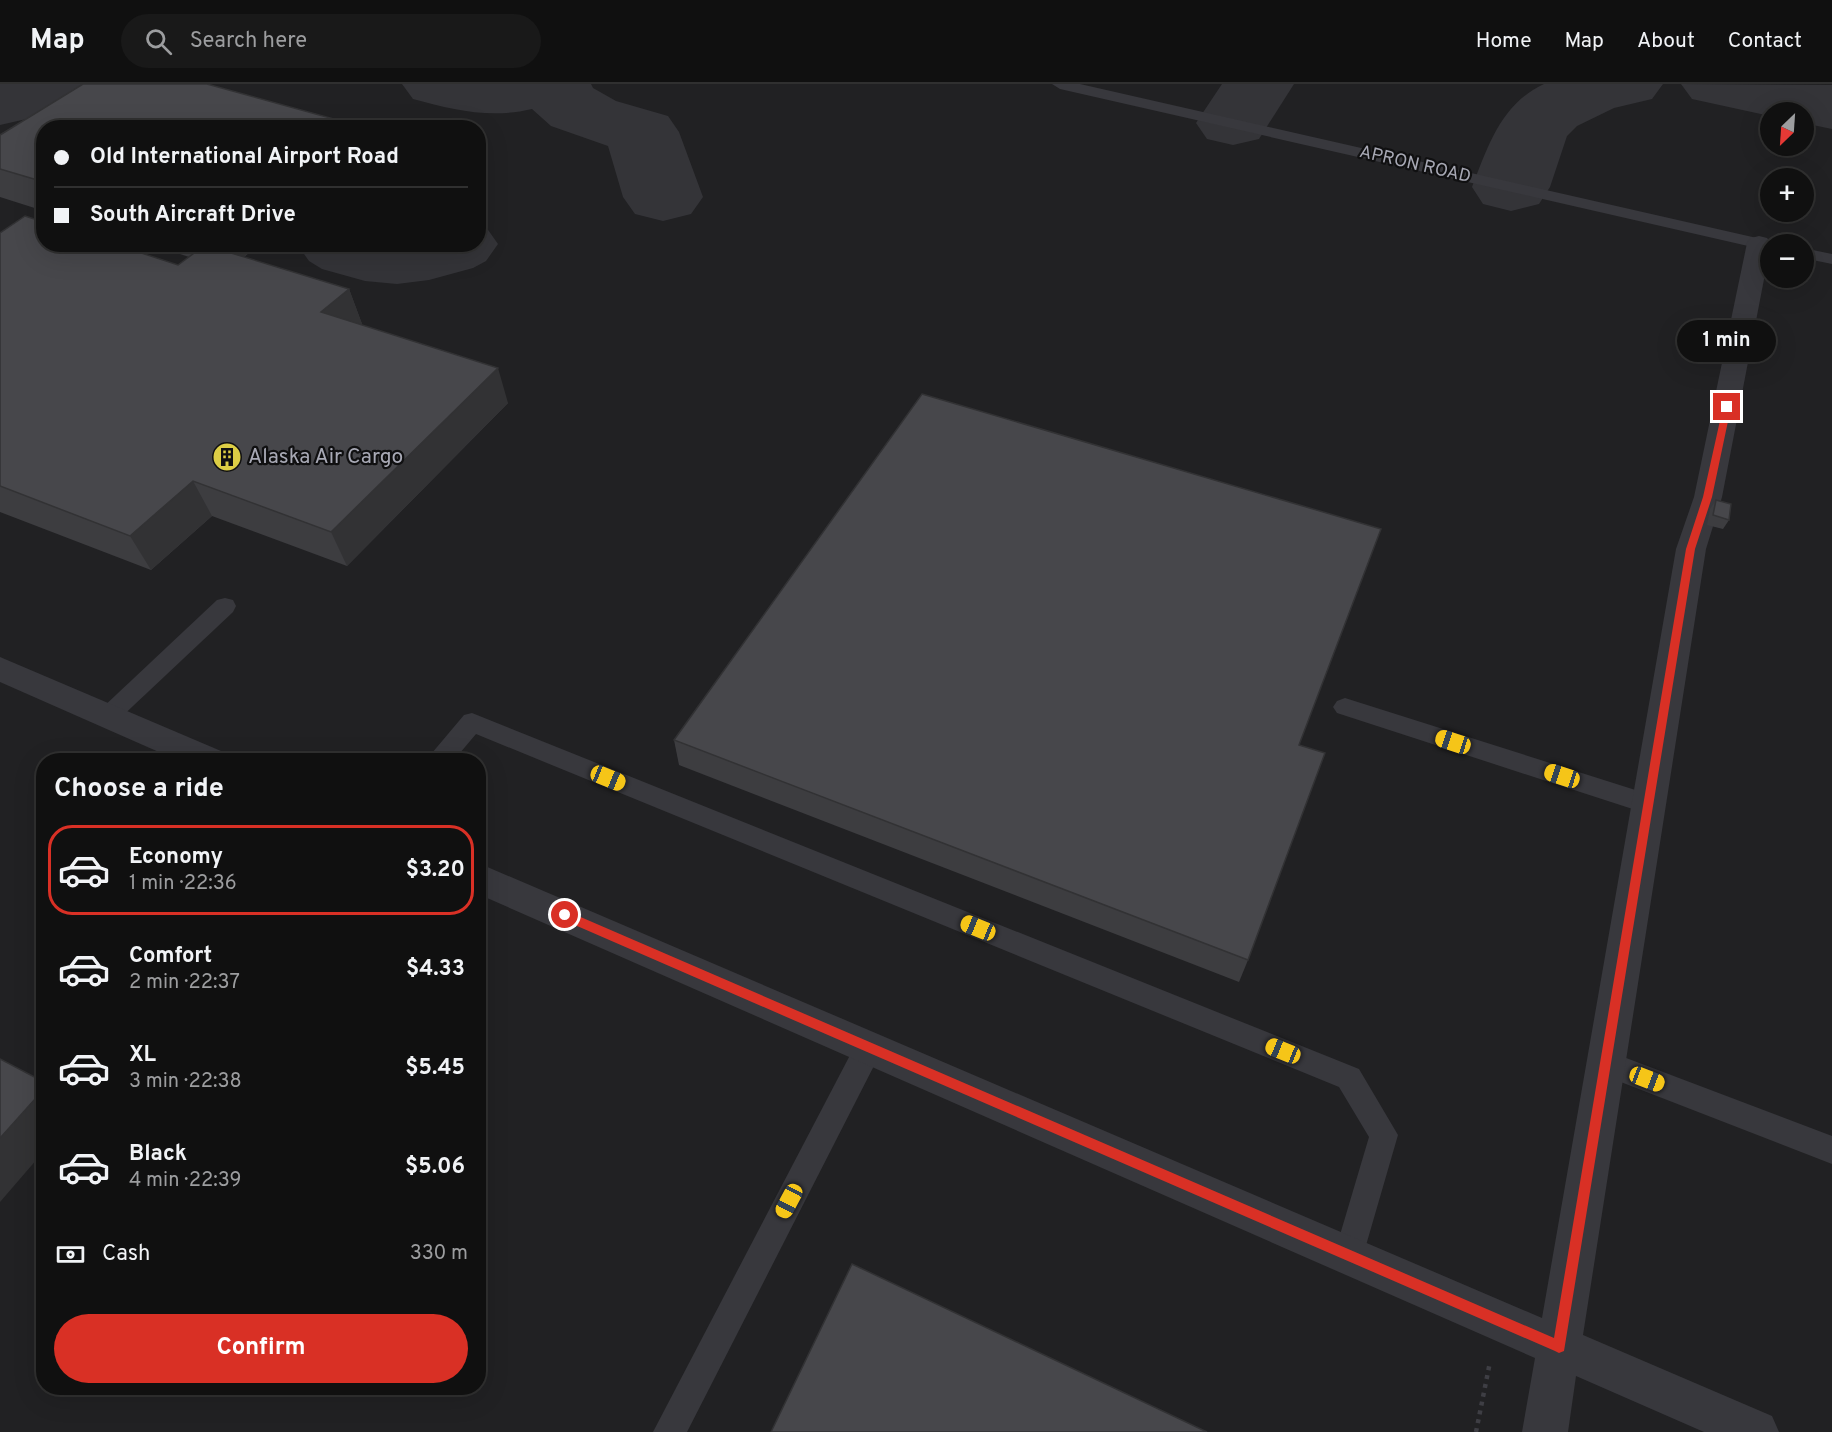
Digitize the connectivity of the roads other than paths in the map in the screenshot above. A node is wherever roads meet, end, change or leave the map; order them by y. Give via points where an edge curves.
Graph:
1 (1060, 84) edge
2 (1760, 243) edge
3 (1814, 256) edge
4 (1832, 260) edge
5 (1760, 262) edge
6 (225, 606) dead end
7 (0, 669) edge
8 (1345, 707) dead end
9 (108, 716) junction
10 (193, 753) edge
11 (446, 753) edge
12 (1648, 804) junction
13 (486, 881) edge
14 (869, 1047) junction
15 (1605, 1063) junction
16 (1832, 1150) edge
17 (1350, 1255) junction
18 (1559, 1346) junction
19 (669, 1432) edge
20 (1545, 1432) edge
21 (1756, 1432) edge

1 - 2 lane, APRON ROAD
3 - 4 lane
5 - 12 street via 1713,474 1691,549
6 - 9 lane
7 - 9 street
8 - 12 lane
9 - 10 street
11 - 17 lane via 472,722 1349,1078 1384,1135
12 - 15 street
13 - 14 street
14 - 17 street
14 - 19 lane
15 - 16 lane
15 - 18 street
17 - 18 street
18 - 20 street
18 - 21 street

